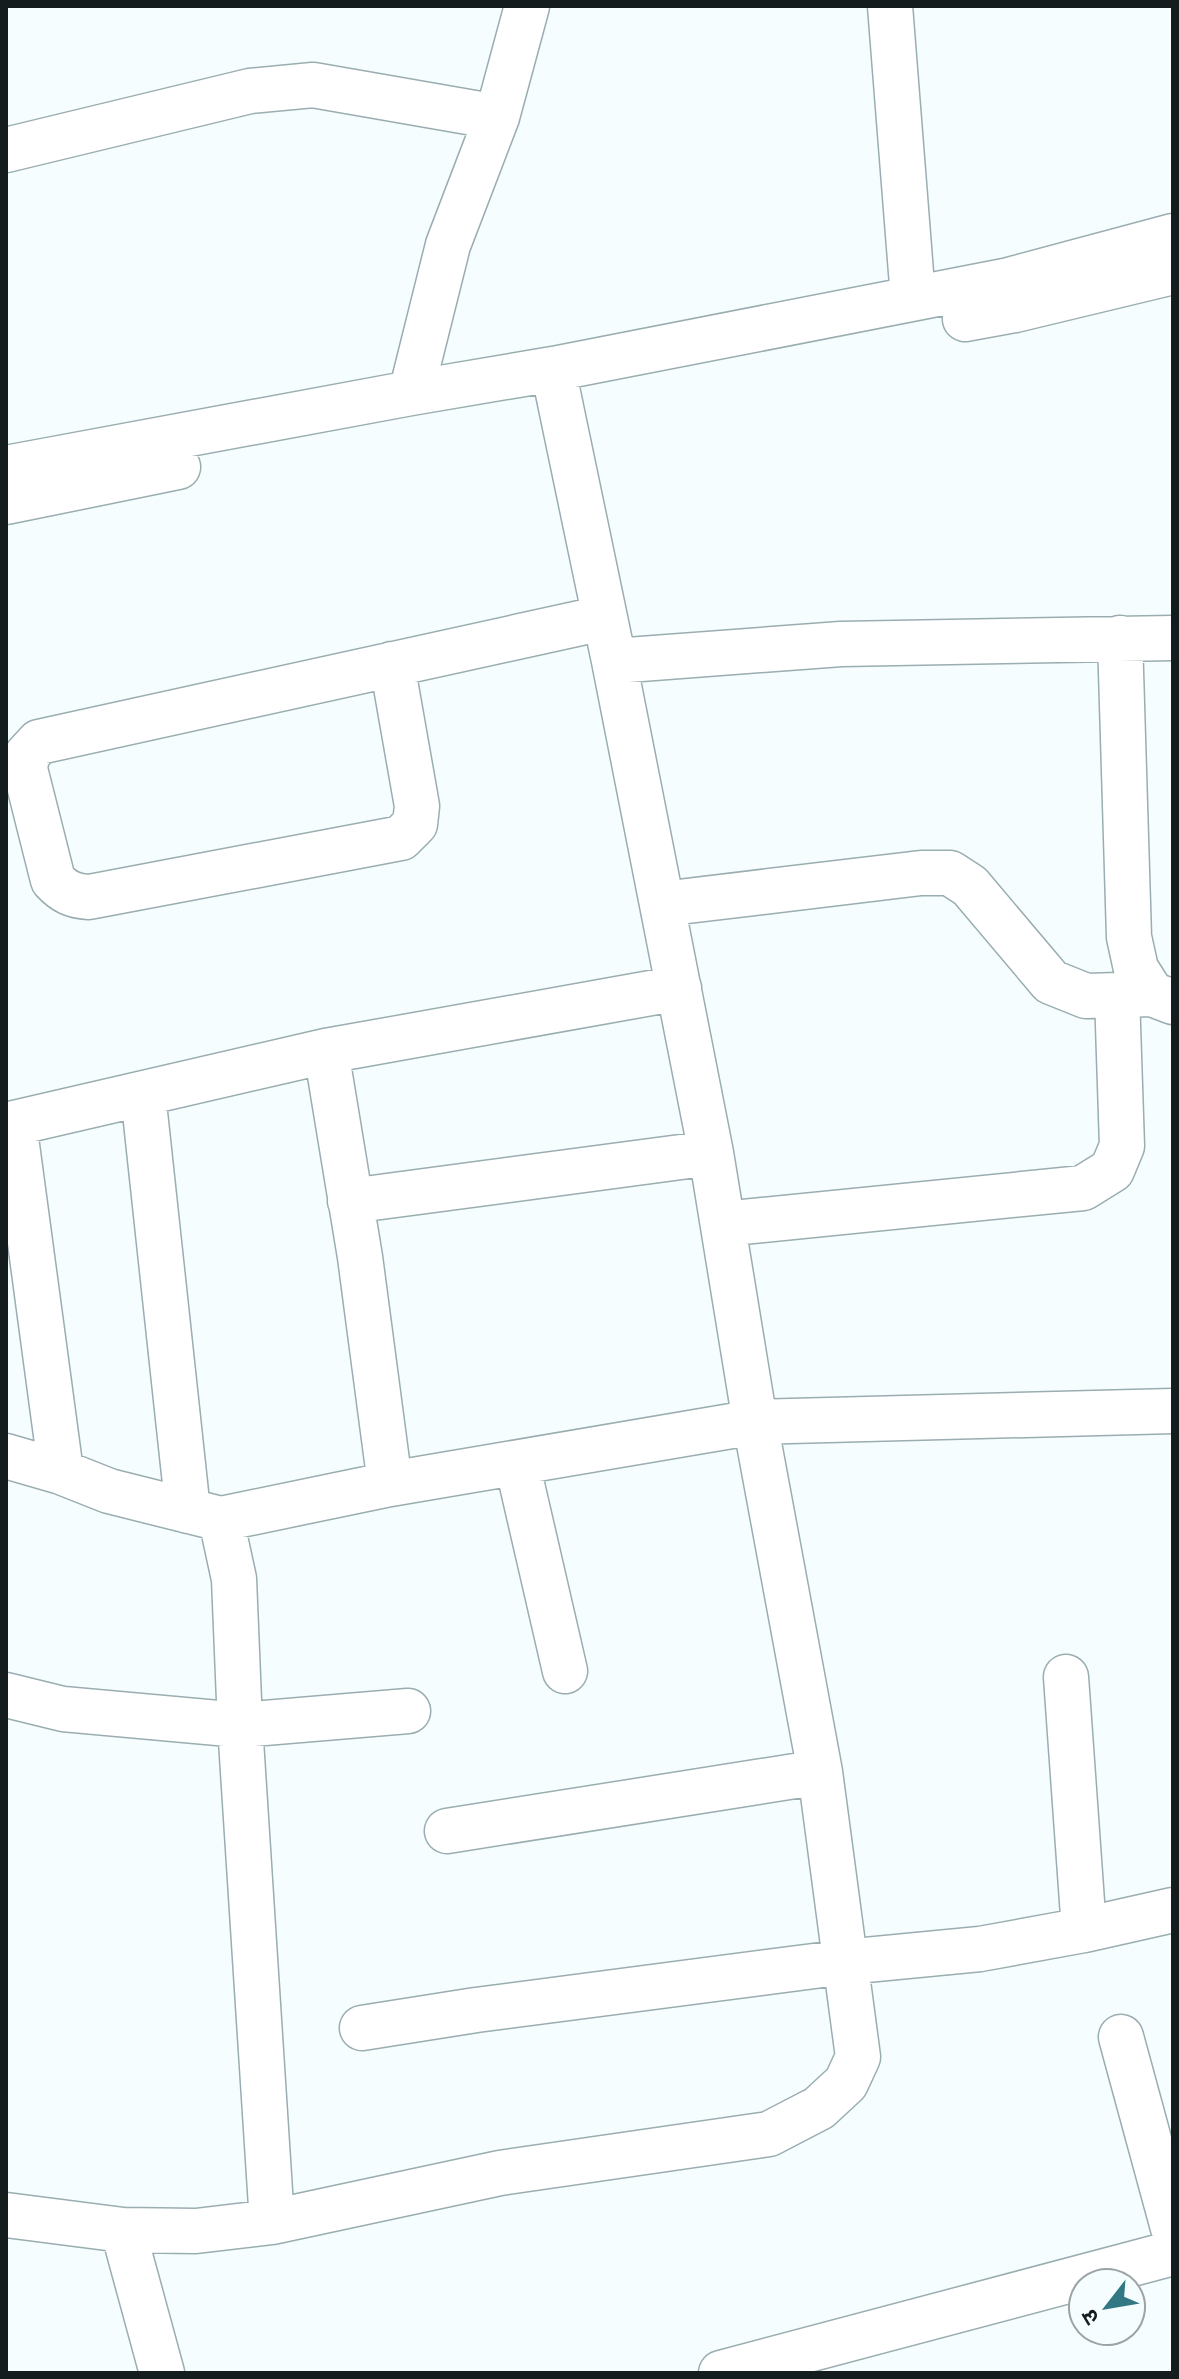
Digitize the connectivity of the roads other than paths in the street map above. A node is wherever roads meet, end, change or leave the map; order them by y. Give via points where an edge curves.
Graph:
1 (890, 6) edge
2 (524, 19) edge
3 (497, 117) junction
4 (6, 150) edge
5 (1173, 236) edge
6 (1173, 272) edge
7 (913, 298) junction
8 (555, 384) junction
9 (411, 393) junction
10 (6, 468) edge
11 (6, 502) edge
12 (603, 618) junction
13 (1120, 638) junction
14 (1173, 638) edge
15 (614, 661) junction
16 (392, 664) junction
17 (662, 904) junction
18 (679, 988) junction
19 (1148, 997) edge
20 (326, 1051) junction
21 (143, 1094) junction
22 (10, 1124) edge
23 (711, 1153) junction
24 (350, 1201) junction
25 (723, 1224) junction
26 (1173, 1411) edge
27 (755, 1422) junction
28 (6, 1456) edge
29 (517, 1463) junction
30 (61, 1472) junction
31 (390, 1484) junction
32 (204, 1515) junction
33 (565, 1671) dead end
34 (1066, 1677) dead end
35 (6, 1695) edge
36 (408, 1711) dead end
37 (240, 1725) junction
38 (820, 1772) junction
39 (447, 1831) dead end
40 (1173, 1910) edge
41 (1084, 1930) junction
42 (845, 1962) junction
43 (362, 2028) dead end
44 (1121, 2037) dead end
45 (7, 2205) edge
46 (272, 2222) junction
47 (1173, 2228) edge
48 (123, 2230) junction
49 (1173, 2253) edge
50 (162, 2373) edge
51 (721, 2373) edge

1 - 7 street
2 - 3 street
3 - 4 street via 313,85 250,91
3 - 9 street via 448,245
5 - 7 street via 1009,280
6 - 8 street via 1015,310
7 - 8 street
8 - 9 street
8 - 11 street
8 - 12 street
9 - 10 street
12 - 15 street
12 - 16 street
13 - 14 street
13 - 15 street via 841,644
13 - 19 street via 1129,937
15 - 17 street
16 - 16 street via 39,742 27,755 25,769 53,880 62,890 89,897 401,838 415,824 417,806
17 - 18 street
17 - 19 street via 950,873 970,886 1051,982 1086,996
18 - 20 street
18 - 23 street
19 - 25 street via 1122,1146 1112,1170 1083,1188
20 - 21 street
20 - 24 street
21 - 22 street
21 - 32 street
22 - 30 street
23 - 24 street
23 - 25 street
24 - 31 street
25 - 27 street
26 - 27 street
27 - 29 street
27 - 38 street
28 - 30 street
29 - 31 street
29 - 33 street
30 - 32 street via 109,1491
31 - 32 street
32 - 37 street via 234,1579
34 - 41 street
35 - 37 street via 63,1709
36 - 37 street
37 - 46 street
38 - 39 street
38 - 42 street
40 - 41 street
41 - 42 street via 980,1949
42 - 43 street
42 - 46 street via 858,2057 846,2083 819,2108 769,2134 500,2173
44 - 47 street
45 - 48 street
46 - 48 street via 196,2231
48 - 50 street
49 - 51 street

